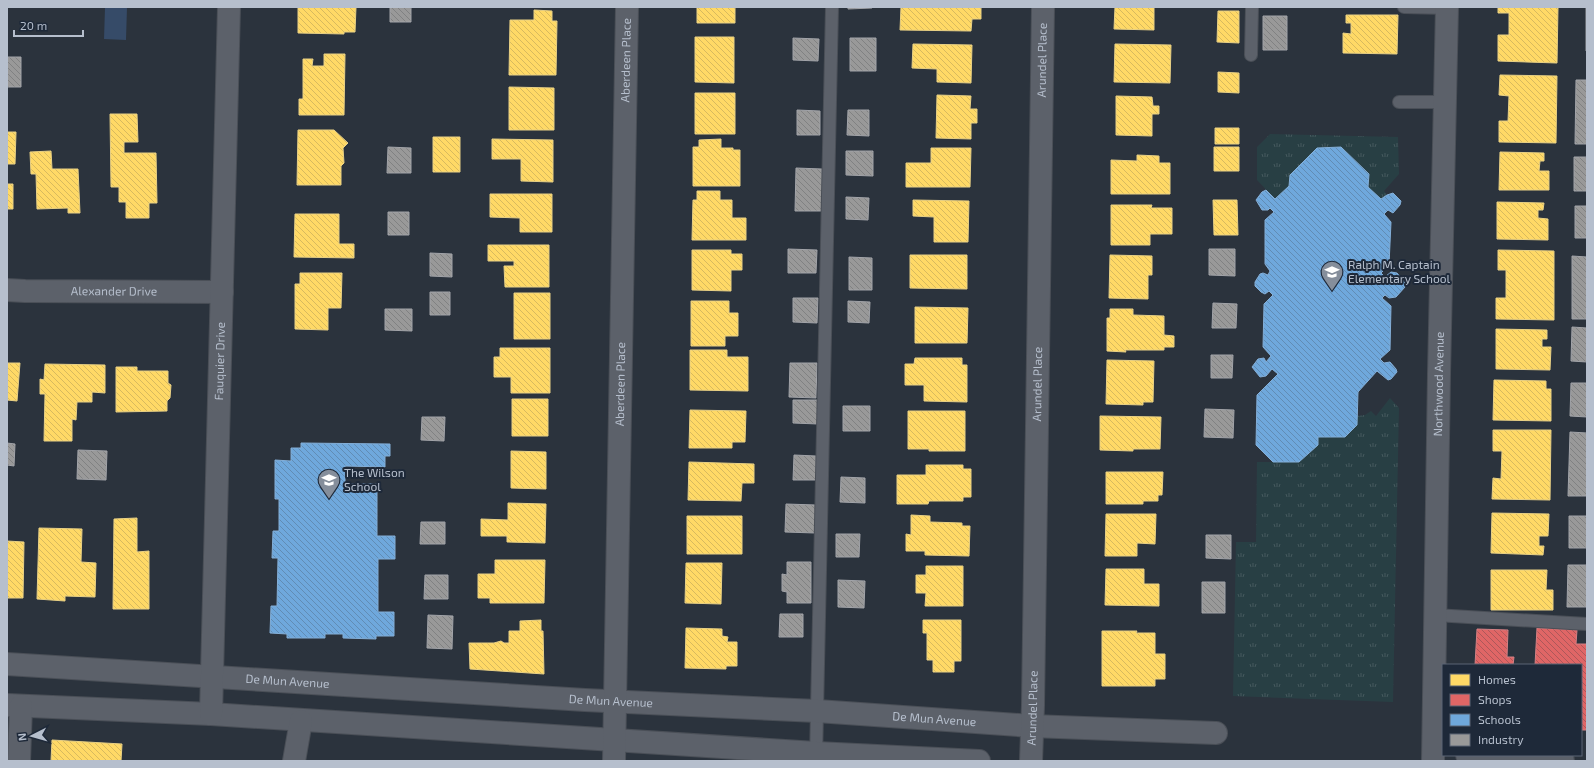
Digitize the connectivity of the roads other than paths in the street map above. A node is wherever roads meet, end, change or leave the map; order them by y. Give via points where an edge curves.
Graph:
1 (229, 7) edge
2 (627, 7) edge
3 (832, 7) edge
4 (1043, 7) edge
5 (1252, 7) edge
6 (1404, 7) edge
7 (1447, 7) edge
8 (1251, 55) dead end
9 (1399, 102) dead end
10 (1445, 102) junction
11 (7, 290) edge
12 (222, 292) junction
13 (1435, 614) junction
14 (1587, 624) edge
15 (7, 664) edge
16 (213, 676) junction
17 (615, 702) junction
18 (14, 706) edge
19 (817, 711) junction
20 (212, 714) junction
21 (301, 721) junction
22 (1032, 726) junction
23 (1216, 733) dead end
24 (614, 751) edge
25 (1436, 756) edge
26 (1483, 756) edge
27 (816, 757) edge
28 (19, 761) edge
29 (294, 761) edge
30 (979, 761) edge
31 (1031, 761) edge
32 (1563, 761) edge

1 - 12 street, Fauquier Drive
2 - 17 street, Aberdeen Place
3 - 19 lane
4 - 22 street, Arundel Place
5 - 8 lane
6 - 7 lane
7 - 10 street, Northwood Avenue
9 - 10 lane
10 - 13 street, Northwood Avenue
11 - 12 street, Alexander Drive
12 - 16 street, Fauquier Drive
13 - 14 lane
13 - 25 street, Northwood Avenue
15 - 16 street, De Mun Avenue
16 - 17 street, De Mun Avenue
16 - 20 street, Fauquier Drive
17 - 19 street, De Mun Avenue
17 - 24 street, Aberdeen Place
18 - 20 street
18 - 28 street
19 - 22 street, De Mun Avenue
19 - 27 lane
20 - 21 street
21 - 24 street
21 - 29 street
22 - 23 street, De Mun Avenue
22 - 31 street, Arundel Place
24 - 27 street
26 - 32 street
27 - 30 street

